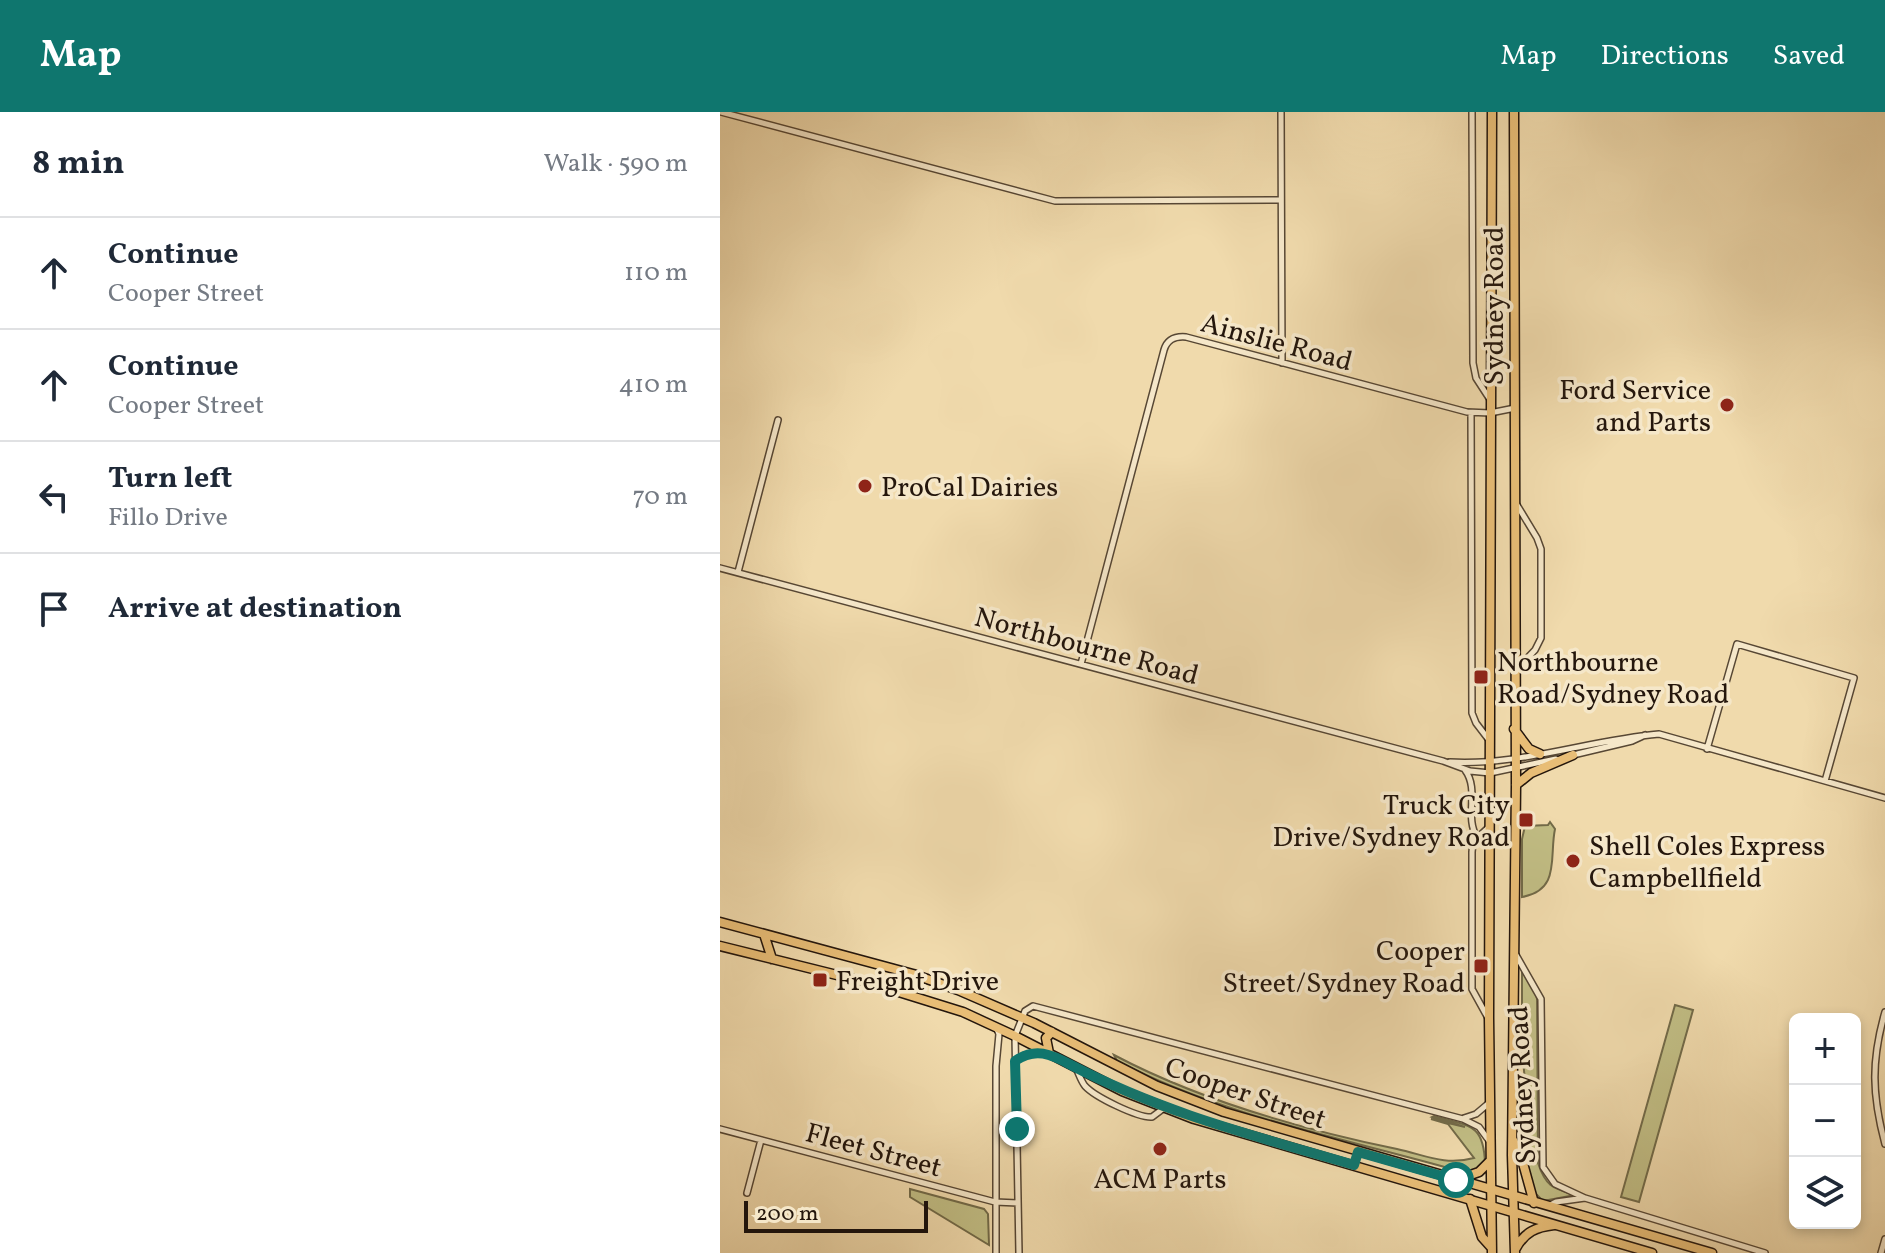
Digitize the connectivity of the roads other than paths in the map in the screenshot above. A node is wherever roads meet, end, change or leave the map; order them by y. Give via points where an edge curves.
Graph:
1 (721, 112) edge
2 (1281, 112) edge
3 (1472, 112) edge
4 (1492, 112) edge
5 (1514, 112) edge
6 (1281, 200) junction
7 (1282, 363) junction
8 (1490, 399) junction
9 (1515, 408) junction
10 (1471, 413) junction
11 (1490, 413) junction
12 (778, 420) dead end
13 (1515, 500) junction
14 (720, 568) edge
15 (738, 572) junction
16 (1081, 664) junction
17 (1514, 672) junction
18 (1514, 729) junction
19 (1645, 735) junction
20 (1490, 741) junction
21 (1707, 749) junction
22 (1540, 754) junction
23 (1573, 755) junction
24 (1443, 761) junction
25 (1490, 763) junction
26 (1514, 763) junction
27 (1465, 770) junction
28 (1490, 773) junction
29 (1825, 781) junction
30 (1516, 785) junction
31 (1885, 798) edge
32 (1490, 826) junction
33 (1477, 837) junction
34 (720, 922) edge
35 (764, 934) junction
36 (720, 946) edge
37 (1515, 954) junction
38 (772, 959) junction
39 (958, 990) junction
40 (963, 1012) junction
41 (1885, 1012) edge
42 (1022, 1017) junction
43 (1489, 1018) junction
44 (996, 1027) junction
45 (1052, 1032) junction
46 (1015, 1036) junction
47 (1049, 1053) junction
48 (1015, 1061) junction
49 (1076, 1067) junction
50 (1157, 1086) junction
51 (1193, 1101) junction
52 (1489, 1103) junction
53 (1164, 1108) junction
54 (1194, 1119) junction
55 (1463, 1119) junction
56 (720, 1129) edge
57 (1512, 1139) junction
58 (761, 1140) junction
59 (1490, 1143) junction
60 (1885, 1144) edge
61 (1358, 1152) junction
62 (1491, 1160) junction
63 (1354, 1165) junction
64 (1456, 1180) junction
65 (1491, 1191) junction
66 (747, 1193) dead end
67 (1512, 1197) junction
68 (1585, 1198) junction
69 (1470, 1199) junction
70 (995, 1202) junction
71 (1018, 1203) junction
72 (1534, 1203) junction
73 (1492, 1206) junction
74 (1547, 1207) junction
75 (1515, 1214) junction
76 (1554, 1225) junction
77 (1885, 1239) edge
78 (1492, 1250) edge
79 (1515, 1252) edge
80 (996, 1253) edge
81 (1019, 1253) edge
82 (1652, 1253) edge
83 (1712, 1253) edge
84 (1765, 1253) edge
85 (1881, 1253) edge

1 - 6 street via 1055,201
2 - 6 street
3 - 8 street, Sydney Road via 1473,363
4 - 8 main road, Sydney Road
5 - 9 main road, Sydney Road
6 - 7 street
7 - 10 street, Ainslie Road
7 - 16 street, Ainslie Road via 1186,337 1167,342
8 - 11 main road, Sydney Road
9 - 11 street, Ainslie Road
9 - 13 main road, Sydney Road
10 - 11 street, Ainslie Road
10 - 20 street, Sydney Road via 1472,713
11 - 20 main road, Sydney Road
12 - 15 street
13 - 17 main road, Sydney Road
13 - 17 street, Sydney Road via 1539,542 1541,638
14 - 15 street, Northbourne Road
15 - 16 street, Northbourne Road
16 - 24 street, Northbourne Road
17 - 18 main road, Sydney Road
18 - 22 main road via 1529,749
18 - 26 main road, Sydney Road
19 - 21 street via 1659,734
19 - 22 street
19 - 23 street
20 - 25 main road, Sydney Road
21 - 29 street
21 - 29 street via 1737,644 1854,678
22 - 26 street
23 - 26 street
23 - 30 main road
24 - 25 street, Northbourne Road
24 - 27 street, Northbourne Road
25 - 26 street, Northbourne Road
25 - 28 main road, Sydney Road
26 - 28 street
26 - 30 main road, Sydney Road
27 - 28 street, Northbourne Road
27 - 33 street, Sydney Road via 1472,782 1472,830
28 - 32 main road, Sydney Road
29 - 31 street
30 - 37 main road, Sydney Road
32 - 33 street
32 - 43 main road, Sydney Road
33 - 43 street, Sydney Road via 1472,846 1472,989
34 - 35 main road, Cooper Street
35 - 38 main road
35 - 39 main road, Cooper Street
36 - 38 main road, Cooper Street
37 - 57 main road, Sydney Road
37 - 68 street, Sydney Road via 1541,999 1543,1167 1555,1184
38 - 40 main road, Cooper Street
39 - 40 main road
39 - 42 main road, Cooper Street
40 - 44 main road, Cooper Street
41 - 60 street via 1873,1068
42 - 45 main road, Cooper Street
42 - 46 street
42 - 55 street, Cooper Street via 1028,1008 1041,1007
43 - 52 main road, Sydney Road
44 - 46 main road, Cooper Street
44 - 70 street
45 - 47 main road via 1046,1038
45 - 50 main road, Cooper Street
46 - 47 main road, Cooper Street
46 - 48 street
47 - 48 street
47 - 49 main road, Cooper Street
48 - 71 street
49 - 53 main road, Cooper Street
49 - 53 street, Cooper Street via 1084,1085 1134,1114 1152,1117
50 - 51 main road, Cooper Street
50 - 53 main road
51 - 54 main road
51 - 61 main road, Cooper Street
52 - 55 street
52 - 59 main road, Sydney Road
53 - 54 main road, Cooper Street
54 - 63 main road, Cooper Street
55 - 59 street, Cooper Street via 1479,1127
56 - 58 street, Fleet Street
57 - 67 main road, Sydney Road
57 - 72 main road
58 - 66 street
58 - 70 street, Fleet Street
59 - 62 main road, Sydney Road
61 - 63 main road
61 - 64 main road, Cooper Street
62 - 64 main road via 1479,1172
62 - 65 main road, Sydney Road
63 - 69 main road, Cooper Street
64 - 65 main road, Cooper Street
65 - 67 main road, Cooper Street
65 - 73 main road, Sydney Road
67 - 72 main road, Cooper Street
67 - 75 main road, Sydney Road
68 - 74 street
68 - 84 street, Sydney Road
69 - 73 main road, Cooper Street
69 - 78 main road via 1482,1237
70 - 71 street, Fleet Street
70 - 80 street
71 - 81 street
72 - 74 main road, Cooper Street
73 - 75 main road, Cooper Street
73 - 78 main road, Sydney Road
74 - 83 main road, Cooper Street
75 - 76 main road, Cooper Street
75 - 79 main road, Sydney Road
76 - 79 main road via 1530,1232
76 - 82 main road, Cooper Street
77 - 85 street

